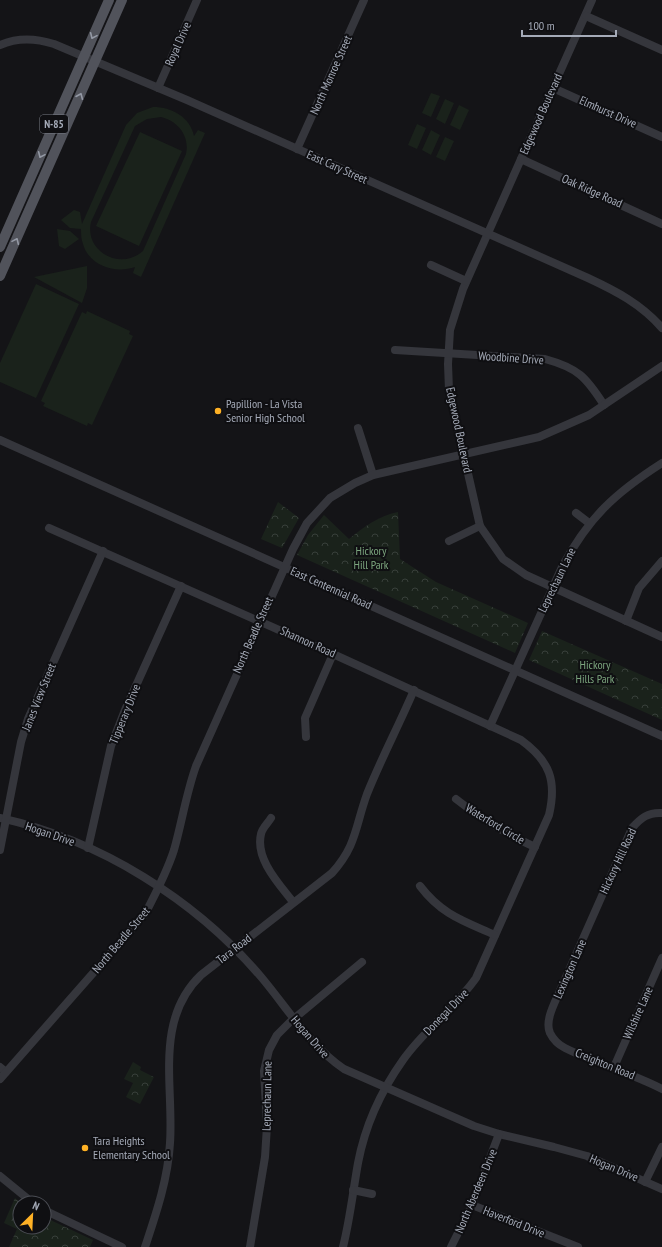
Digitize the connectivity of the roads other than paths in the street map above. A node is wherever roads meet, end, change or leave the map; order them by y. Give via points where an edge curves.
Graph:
1 (109, 0) edge
2 (122, 0) edge
3 (197, 0) edge
4 (364, 0) edge
5 (592, 0) edge
6 (586, 16) junction
7 (0, 45) edge
8 (662, 50) edge
9 (84, 56) junction
10 (95, 61) junction
11 (158, 88) junction
12 (553, 88) junction
13 (662, 136) edge
14 (297, 149) junction
15 (521, 160) junction
16 (662, 224) edge
17 (488, 233) junction
18 (0, 247) edge
19 (430, 265) dead end
20 (0, 276) edge
21 (466, 281) junction
22 (662, 328) edge
23 (395, 350) dead end
24 (448, 354) junction
25 (662, 366) edge
26 (604, 405) junction
27 (358, 428) dead end
28 (0, 440) edge
29 (464, 454) junction
30 (662, 463) edge
31 (374, 476) junction
32 (576, 513) dead end
33 (589, 523) junction
34 (480, 526) junction
35 (49, 528) dead end
36 (449, 541) dead end
37 (103, 552) junction
38 (662, 561) edge
39 (284, 567) junction
40 (181, 586) junction
41 (552, 588) junction
42 (259, 621) junction
43 (626, 621) junction
44 (662, 637) edge
45 (333, 654) junction
46 (516, 670) junction
47 (414, 690) junction
48 (490, 726) junction
49 (662, 736) edge
50 (306, 738) dead end
51 (521, 740) joint
52 (456, 799) dead end
53 (662, 813) edge
54 (271, 818) dead end
55 (3, 819) edge
56 (535, 847) junction
57 (88, 848) junction
58 (0, 850) edge
59 (420, 886) dead end
60 (160, 887) junction
61 (293, 902) junction
62 (598, 904) joint
63 (496, 936) junction
64 (234, 949) junction
65 (662, 958) edge
66 (362, 962) dead end
67 (294, 1019) junction
68 (552, 1035) joint
69 (614, 1067) junction
70 (3, 1069) edge
71 (0, 1079) edge
72 (385, 1087) junction
73 (662, 1089) edge
74 (499, 1134) junction
75 (662, 1147) edge
76 (0, 1176) edge
77 (646, 1182) junction
78 (662, 1189) edge
79 (353, 1190) junction
80 (372, 1194) dead end
81 (23, 1195) edge
82 (472, 1205) junction
83 (52, 1214) edge
84 (122, 1247) edge
85 (144, 1247) edge
86 (250, 1247) edge
87 (343, 1247) edge
88 (451, 1247) edge
89 (578, 1247) edge

1 -> 9 main road, N-85
2 - 10 main road, N-85
3 - 11 street, Royal Drive
4 - 14 street, North Monroe Street
5 - 6 street, Edgewood Boulevard
6 - 8 street
6 - 12 street, Edgewood Boulevard
7 - 9 street, East Cary Street via 18,39 40,40
9 - 10 street, East Cary Street
9 -> 18 main road, N-85
10 - 11 street, East Cary Street
20 -> 10 main road, N-85
11 - 14 street, East Cary Street
12 - 13 street, Elmhurst Drive
12 - 15 street, Edgewood Boulevard
14 - 17 street, East Cary Street
15 - 16 street, Oak Ridge Road
15 - 17 street, Edgewood Boulevard
17 - 21 street, Edgewood Boulevard
17 - 22 street, East Cary Street via 621,294 648,312
19 - 21 street
21 - 24 street, Edgewood Boulevard via 450,330
23 - 24 street, Woodbine Drive
24 - 26 street, Woodbine Drive via 545,359 579,372
24 - 29 street, Edgewood Boulevard via 449,390
25 - 26 street, North Beadle Street
26 - 29 street, North Beadle Street via 589,415 540,437
27 - 31 street
28 - 39 street, East Centennial Road
29 - 31 street, North Beadle Street
29 - 34 street, Edgewood Boulevard
30 - 33 street, Leprechaun Lane via 615,496
31 - 39 street, North Beadle Street via 343,489 322,505 307,523
32 - 33 street
33 - 41 street, Leprechaun Lane via 575,543
34 - 36 street
34 - 41 street, Edgewood Boulevard via 495,550 514,568
35 - 37 street, Shannon Road
37 - 40 street, Shannon Road
37 - 55 street, Janes View Street via 28,719
38 - 43 street via 640,588
39 - 42 street, North Beadle Street
39 - 46 street, East Centennial Road
40 - 42 street, Shannon Road
40 - 57 street, Tipperary Drive via 111,746
41 - 43 street, Edgewood Boulevard
41 - 46 street, Leprechaun Lane
42 - 45 street, Shannon Road
42 - 60 street, North Beadle Street via 196,766 188,788 174,849
43 - 44 street, Edgewood Boulevard
45 - 47 street, Shannon Road
45 - 50 street via 305,718
46 - 48 street, Leprechaun Lane
46 - 49 street, East Centennial Road
47 - 48 street, Shannon Road
47 - 61 street, Tara Road via 367,793 353,843 344,859 332,874
48 - 51 street, Shannon Road
51 - 56 street, Donegal Drive via 542,760 550,773 553,785 549,815
52 - 56 street, Waterford Circle via 478,817
53 - 62 street, Hickory Hill Road via 653,812 641,818 632,828
54 - 61 street via 261,834 263,856 272,875
55 - 57 street, Hogan Drive
55 - 58 street, Janes View Street
56 - 63 street, Donegal Drive
57 - 60 street, Hogan Drive
59 - 63 street via 443,911
60 - 64 street, Hogan Drive via 198,915
60 - 70 street, North Beadle Street via 145,914 124,940
61 - 64 street, Tara Road
62 - 68 street, Lexington Lane via 551,1011 548,1023
63 - 72 street, Donegal Drive via 468,990 415,1043
64 - 67 street, Hogan Drive via 261,977
64 - 85 street, Tara Road via 197,979 184,996 175,1018 169,1045 170,1145 160,1198
65 - 69 street, Wilshire Lane
66 - 67 street, Leprechaun Lane
67 - 72 street, Hogan Drive via 331,1060 344,1069
67 - 86 street, Leprechaun Lane via 274,1040 266,1061 265,1157
68 - 69 street, Creighton Road via 564,1048
69 - 73 street, Creighton Road
70 - 71 street, North Beadle Street
72 - 74 street, Hogan Drive via 452,1117
72 - 79 street, Donegal Drive via 367,1128
74 - 77 street, Hogan Drive via 587,1156
74 - 82 street, North Aberdeen Drive
75 - 77 street
76 - 81 street
77 - 78 street, Hogan Drive
79 - 80 street
79 - 87 street, Donegal Drive
82 - 88 street, North Aberdeen Drive
82 - 89 street, Haverford Drive
83 - 84 street

